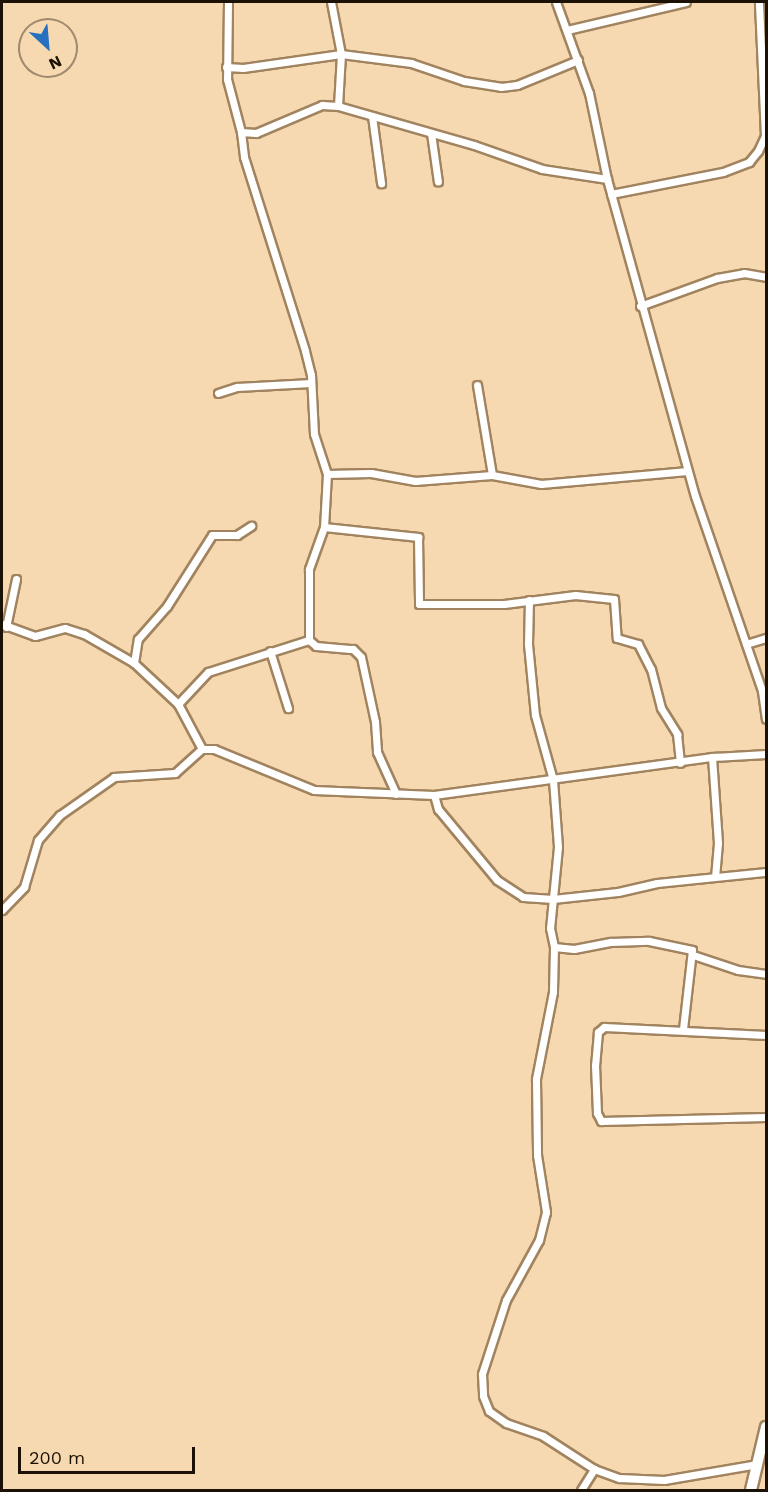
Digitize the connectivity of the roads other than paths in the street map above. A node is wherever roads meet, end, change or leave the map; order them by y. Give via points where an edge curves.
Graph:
1 (228, 2) edge
2 (331, 2) edge
3 (556, 2) edge
4 (686, 2) edge
5 (759, 2) edge
6 (567, 30) junction
7 (342, 54) junction
8 (578, 60) junction
9 (226, 67) junction
10 (338, 106) junction
11 (372, 116) junction
12 (241, 132) junction
13 (431, 133) junction
14 (607, 179) junction
15 (438, 182) dead end
16 (381, 183) dead end
17 (611, 194) junction
18 (766, 277) edge
19 (640, 306) junction
20 (311, 383) junction
21 (477, 385) dead end
22 (218, 393) dead end
23 (687, 471) junction
24 (327, 474) junction
25 (492, 475) junction
26 (250, 526) dead end
27 (324, 527) junction
28 (16, 579) dead end
29 (529, 600) junction
30 (3, 625) edge
31 (766, 638) edge
32 (309, 640) junction
33 (746, 644) junction
34 (270, 651) junction
35 (134, 663) junction
36 (764, 691) edge
37 (178, 704) junction
38 (288, 708) dead end
39 (766, 719) edge
40 (202, 749) junction
41 (766, 754) edge
42 (712, 758) junction
43 (680, 763) junction
44 (553, 780) junction
45 (396, 794) junction
46 (434, 795) junction
47 (766, 872) edge
48 (715, 876) junction
49 (554, 899) junction
50 (2, 910) edge
51 (554, 947) junction
52 (693, 955) junction
53 (766, 974) edge
54 (683, 1029) junction
55 (766, 1035) edge
56 (766, 1117) edge
57 (766, 1427) edge
58 (758, 1464) junction
59 (594, 1469) junction
60 (581, 1491) edge
61 (751, 1491) edge

1 - 9 street
2 - 7 street
3 - 6 street
4 - 6 street
5 - 17 street via 765,136 758,152 749,162 723,172
6 - 8 street
7 - 8 street via 411,63 464,81 501,87 517,85
7 - 9 street via 254,67
7 - 10 street
8 - 14 street
9 - 12 street via 229,94
10 - 11 street
10 - 12 street via 322,105 256,133
11 - 13 street
11 - 16 street
12 - 20 street via 244,157
13 - 14 street via 542,169
13 - 15 street
14 - 17 street
17 - 19 street
18 - 19 street via 744,273 717,278
19 - 23 street
20 - 22 street via 237,387
20 - 24 street via 314,434
21 - 25 street
23 - 25 street via 541,484
23 - 33 street
24 - 25 street via 371,473 416,481
24 - 27 street
26 - 35 street via 237,535 212,535 167,606 138,639
27 - 29 street via 418,537 419,604 504,604
27 - 32 street via 309,569
28 - 30 street
29 - 43 street via 575,595 614,598 617,638 638,644 651,669 662,708 677,734
29 - 44 street via 528,644 535,715
30 - 35 street via 35,636 65,628 84,634
31 - 33 street
32 - 34 street
32 - 45 street via 316,646 353,649 362,657 377,752
33 - 36 street
34 - 37 street via 208,672
34 - 38 street
35 - 37 street
36 - 39 street
37 - 40 street
40 - 45 street via 214,749 314,790
40 - 50 street via 175,773 114,777 60,814 38,840 24,886
41 - 42 street
42 - 43 street
42 - 48 street via 718,843
43 - 44 street
44 - 46 street
44 - 49 street via 558,847
45 - 46 street
46 - 49 street via 438,809 497,880 524,897
47 - 48 street
48 - 49 street
49 - 51 street via 550,928
51 - 52 street via 574,949 611,942 649,941 686,946
51 - 59 street via 552,1001 536,1079 537,1155 546,1212 544,1229 511,1287 482,1384 486,1405 496,1417 555,1442
52 - 53 street via 738,970
52 - 54 street
54 - 55 street via 738,1037
54 - 56 street via 615,1025 598,1032 596,1092 601,1121
57 - 58 main road
58 - 59 street via 639,1482
58 - 61 main road
59 - 60 street

